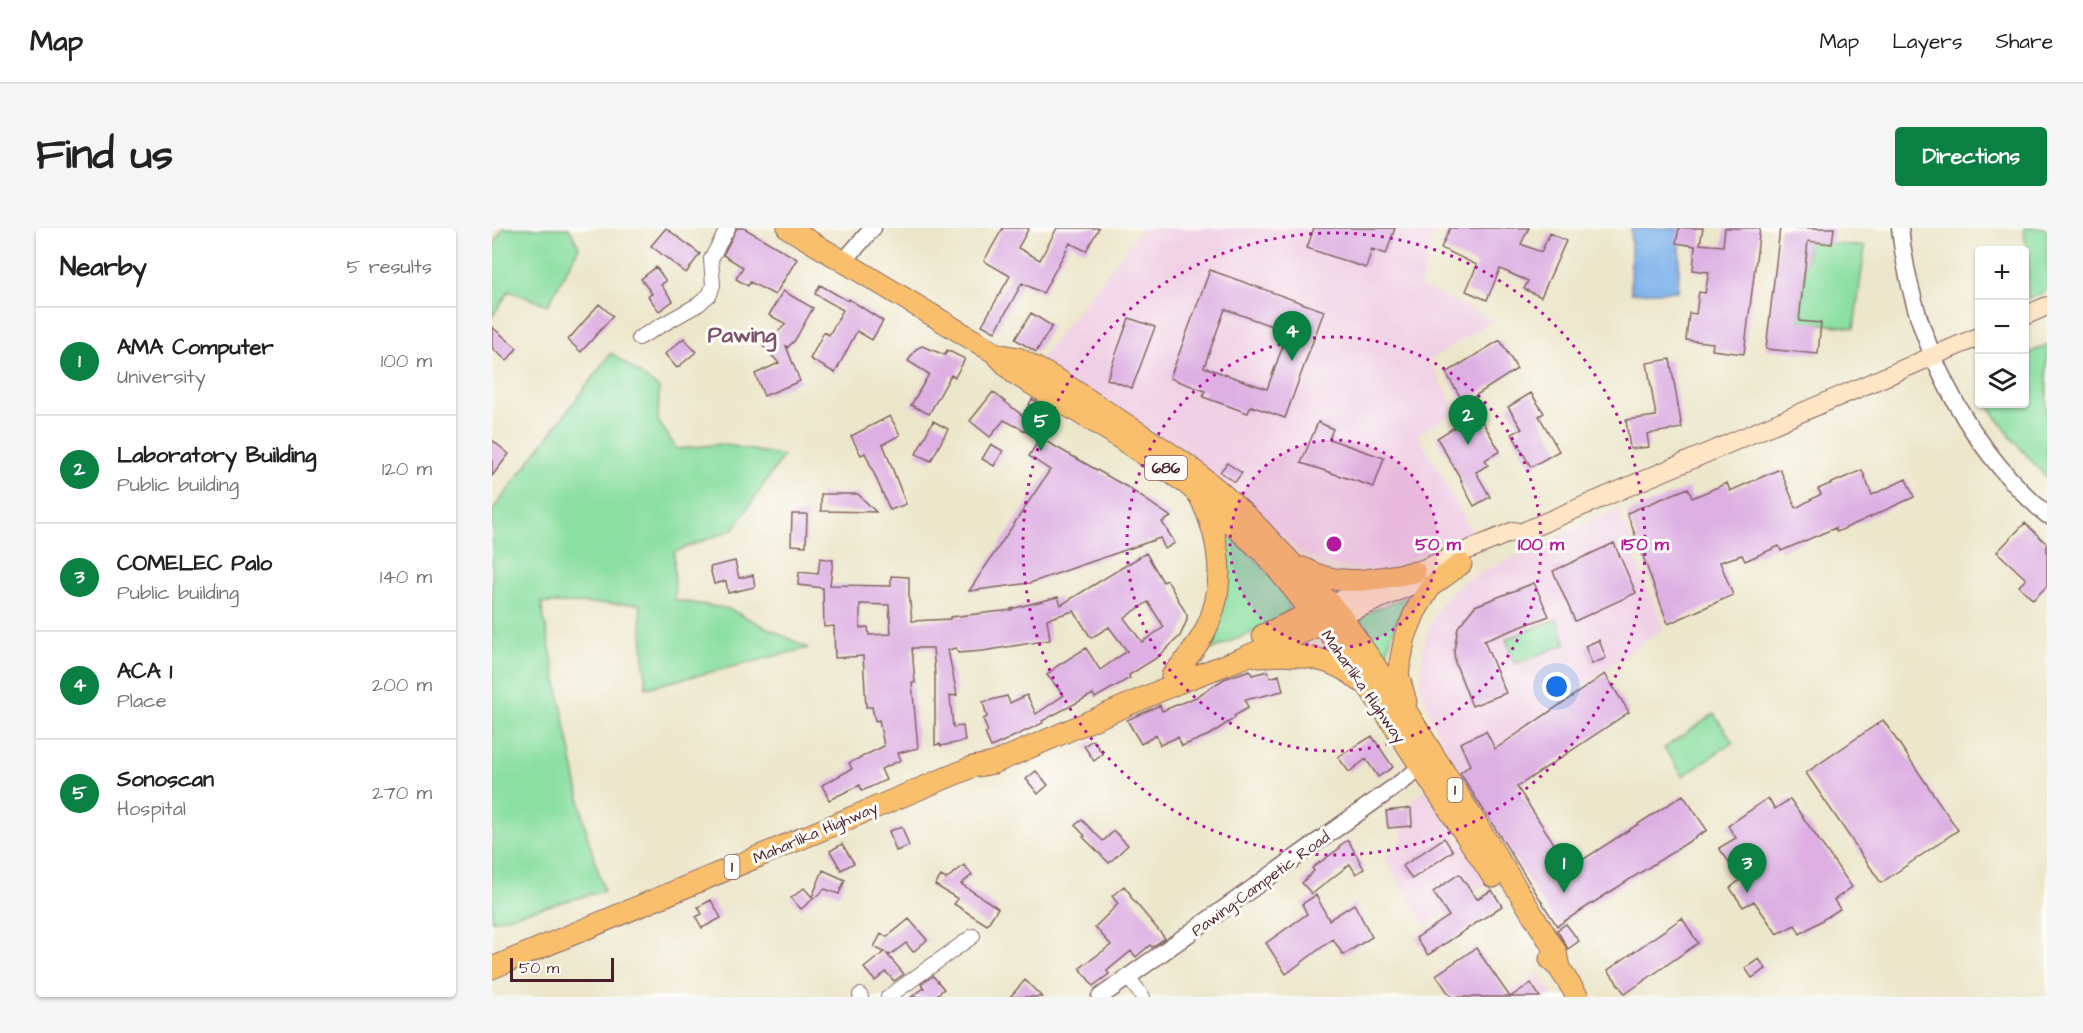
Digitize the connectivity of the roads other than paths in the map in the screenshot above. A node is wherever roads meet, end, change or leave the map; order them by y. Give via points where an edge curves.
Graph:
1 (728, 228) edge
2 (788, 228) edge
3 (873, 228) edge
4 (1900, 228) edge
5 (844, 261) junction
6 (2047, 306) edge
7 (2029, 314) edge
8 (639, 338) dead end
9 (1975, 338) edge
10 (995, 353) junction
11 (1933, 357) junction
12 (1200, 497) junction
13 (2047, 515) edge
14 (1520, 533) junction
15 (1292, 562) junction
16 (1461, 564) junction
17 (1415, 572) junction
18 (1327, 614) junction
19 (1238, 660) junction
20 (1172, 676) junction
21 (1374, 695) junction
22 (1410, 717) junction
23 (972, 767) junction
24 (1420, 768) junction
25 (973, 936) dead end
26 (492, 968) edge
27 (1559, 968) junction
28 (1128, 977) junction
29 (888, 997) edge
30 (1100, 997) edge
31 (1143, 997) edge
32 (1578, 997) edge

1 - 8 street via 711,260 710,294
2 - 5 main road, 686
3 - 5 street
4 - 11 street via 1909,285
5 - 10 main road, 686
6 - 7 main road
9 - 11 main road, 686
10 - 12 main road, 686 via 1015,374 1161,465
10 - 15 main road, 686 via 1018,358 1166,450 1218,490
11 - 13 street via 1949,392 1991,457
11 - 14 main road, 686
12 - 18 main road, 686
12 - 20 main road, 686 via 1213,529 1220,581 1206,631
14 - 16 main road, 686 via 1517,540
14 - 17 main road, 686 via 1514,531
15 - 17 main road, 686 via 1319,577 1346,582
15 - 18 main road, 686
16 - 18 main road, 686
16 - 22 main road via 1431,586 1403,642 1398,674
17 - 18 main road, 686
18 - 19 main road, Maharlika Highway / 1
18 - 20 main road, Maharlika Highway / 1
18 - 21 main road, Maharlika Highway / 1
18 - 22 main road, Maharlika Highway / 1
19 - 21 main road, 1 via 1278,654 1311,658 1358,678
19 - 23 main road, Maharlika Highway / 1 via 994,764
20 - 23 main road, Maharlika Highway / 1 via 990,754
21 - 24 main road, Maharlika Highway / 1
22 - 27 main road, Maharlika Highway / 1 via 1556,952
23 - 26 main road, Maharlika Highway / 1
24 - 27 main road, Maharlika Highway / 1 via 1548,958
24 - 28 street, Pawing-Campetic Road
25 - 29 street
27 - 32 main road, Maharlika Highway / 1
28 - 30 street, Pawing-Campetic Road
28 - 31 street

